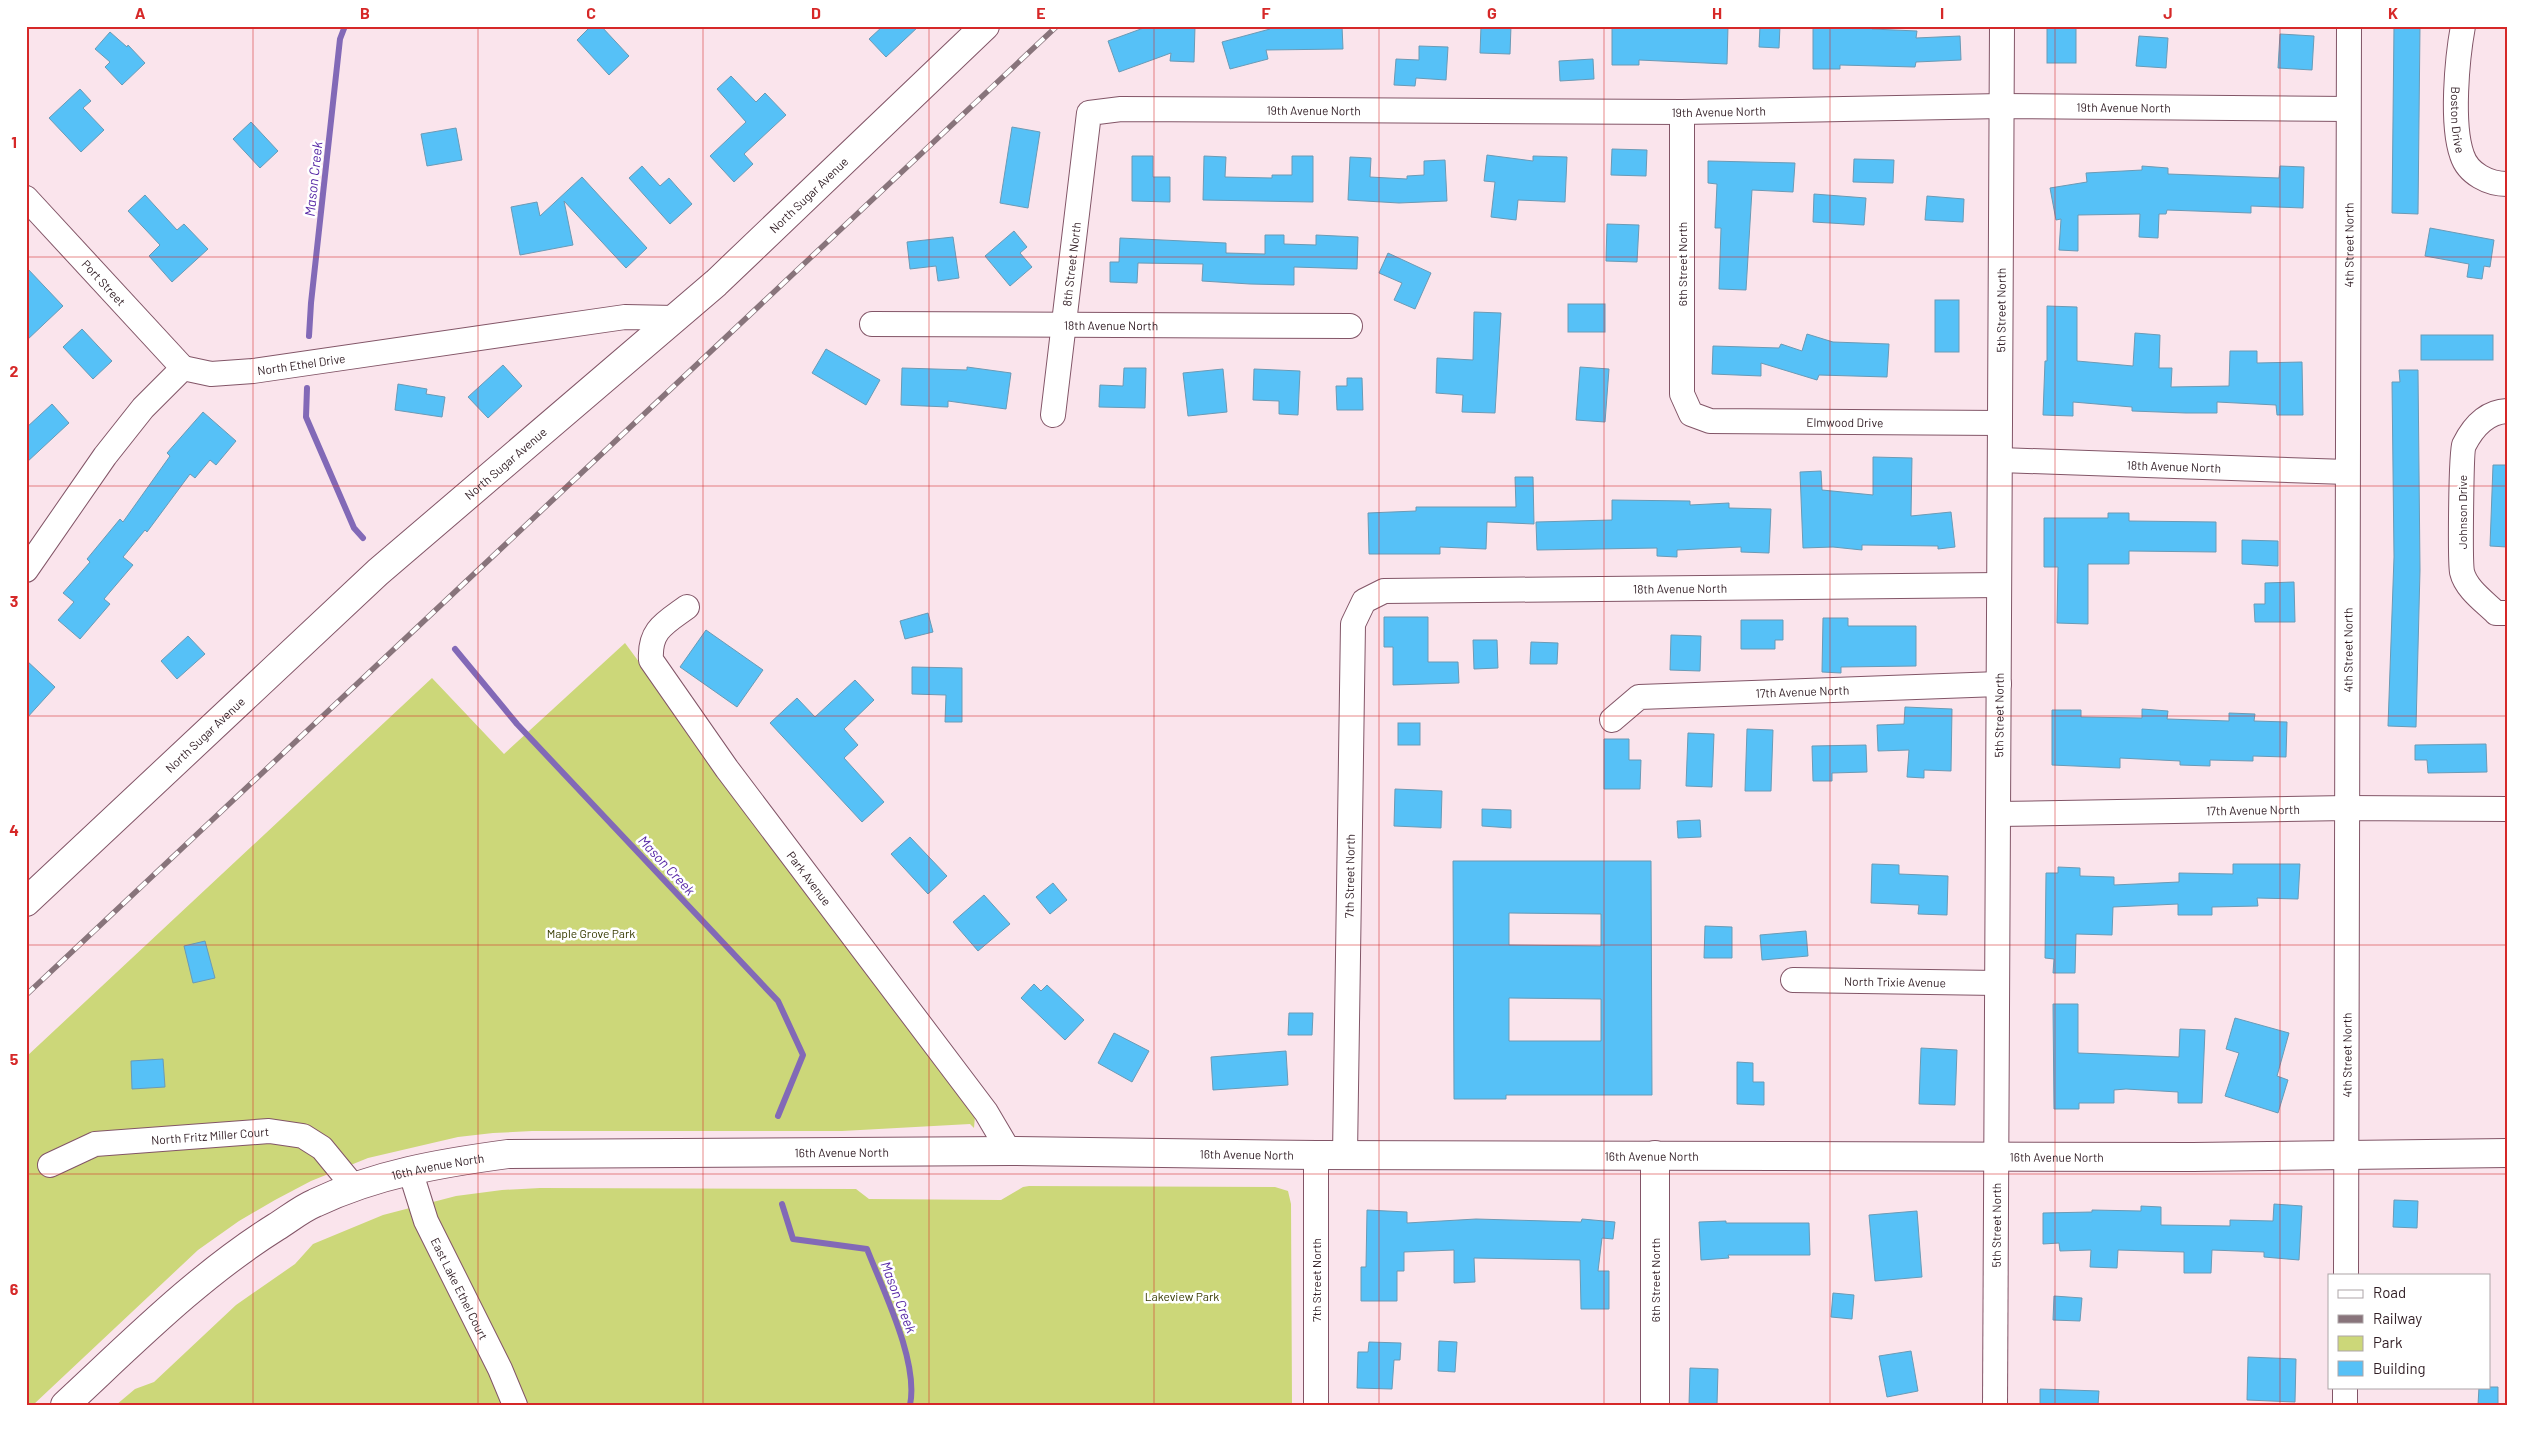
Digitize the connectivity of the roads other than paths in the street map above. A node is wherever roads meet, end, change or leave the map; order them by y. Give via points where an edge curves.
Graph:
1 (986, 26) edge
2 (2002, 26) edge
3 (2348, 26) edge
4 (2464, 26) edge
5 (2002, 106) junction
6 (2348, 109) junction
7 (1682, 112) junction
8 (1089, 113) joint
9 (2507, 184) edge
10 (26, 198) edge
11 (675, 318) junction
12 (872, 324) dead end
13 (1064, 325) junction
14 (1350, 326) dead end
15 (183, 368) junction
16 (2507, 411) edge
17 (1691, 414) joint
18 (1053, 415) dead end
19 (2000, 423) junction
20 (2000, 460) junction
21 (2347, 472) junction
22 (26, 570) edge
23 (1999, 585) junction
24 (1364, 601) joint
25 (687, 607) dead end
26 (2507, 613) edge
27 (1999, 684) junction
28 (1612, 720) dead end
29 (2347, 808) junction
30 (2507, 809) edge
31 (1998, 814) junction
32 (26, 902) edge
33 (1794, 980) dead end
34 (1998, 983) junction
35 (1009, 1151) junction
36 (2507, 1153) edge
37 (1316, 1155) junction
38 (1345, 1155) junction
39 (1655, 1155) junction
40 (1996, 1156) junction
41 (2346, 1156) junction
42 (50, 1165) dead end
43 (410, 1170) junction
44 (354, 1187) junction
45 (2346, 1274) edge
46 (2345, 1388) edge
47 (66, 1405) edge
48 (515, 1405) edge
49 (1316, 1405) edge
50 (1654, 1405) edge
51 (1995, 1405) edge
52 (2345, 1405) edge

1 - 11 main road, North Sugar Avenue via 782,222
2 - 5 street, 5th Street North
3 - 6 street, 4th Street North
4 - 9 street, Boston Drive via 2460,41 2456,121 2462,156 2472,173 2496,184
5 - 6 street, 19th Avenue North
5 - 7 street, 19th Avenue North
5 - 19 street, 5th Street North
6 - 21 street, 4th Street North
7 - 8 street, 19th Avenue North via 1120,109
7 - 17 street, 6th Street North via 1682,394
8 - 13 street, 8th Street North
10 - 15 street, Port Street
11 - 15 street, North Ethel Drive via 626,317 253,371 211,374
11 - 32 main road, North Sugar Avenue via 378,572
12 - 13 street, 18th Avenue North
13 - 14 street, 18th Avenue North
13 - 18 street, 8th Street North
15 - 22 street via 143,408 105,456
16 - 26 street, Johnson Drive via 2496,412 2482,420 2463,447 2462,573 2474,592 2496,613
17 - 19 street, Elmwood Drive via 1710,422
19 - 20 street, 5th Street North
20 - 21 street, 18th Avenue North
20 - 23 street, 5th Street North
21 - 29 street, 4th Street North
23 - 24 street, 18th Avenue North via 1384,591
23 - 27 street, 5th Street North
24 - 38 street, 7th Street North via 1353,624
25 - 35 street, Park Avenue via 662,624 650,644 651,660 727,769 986,1112
27 - 28 street, 17th Avenue North via 1639,698
27 - 31 street, 5th Street North
29 - 30 street, 17th Avenue North
29 - 31 street, 17th Avenue North
29 - 41 street, 4th Street North
31 - 34 street, 5th Street North
33 - 34 street, North Trixie Avenue
34 - 40 street, 5th Street North
35 - 37 main road, 16th Avenue North
35 - 43 main road, 16th Avenue North via 508,1154
36 - 41 main road, 16th Avenue North
37 - 38 main road, 16th Avenue North
37 - 49 street, 7th Street North
38 - 39 main road, 16th Avenue North
39 - 40 main road, 16th Avenue North
39 - 50 main road, 6th Street North
40 - 41 main road, 16th Avenue North
40 - 51 street, 5th Street North
41 - 45 street, 4th Street North
42 - 44 street, North Fritz Miller Court via 95,1144 269,1131 303,1136 322,1148
43 - 44 main road, 16th Avenue North
43 - 48 street, East Lake Ethel Court via 426,1221
44 - 47 main road, 16th Avenue North via 313,1204 236,1252
46 - 52 street

